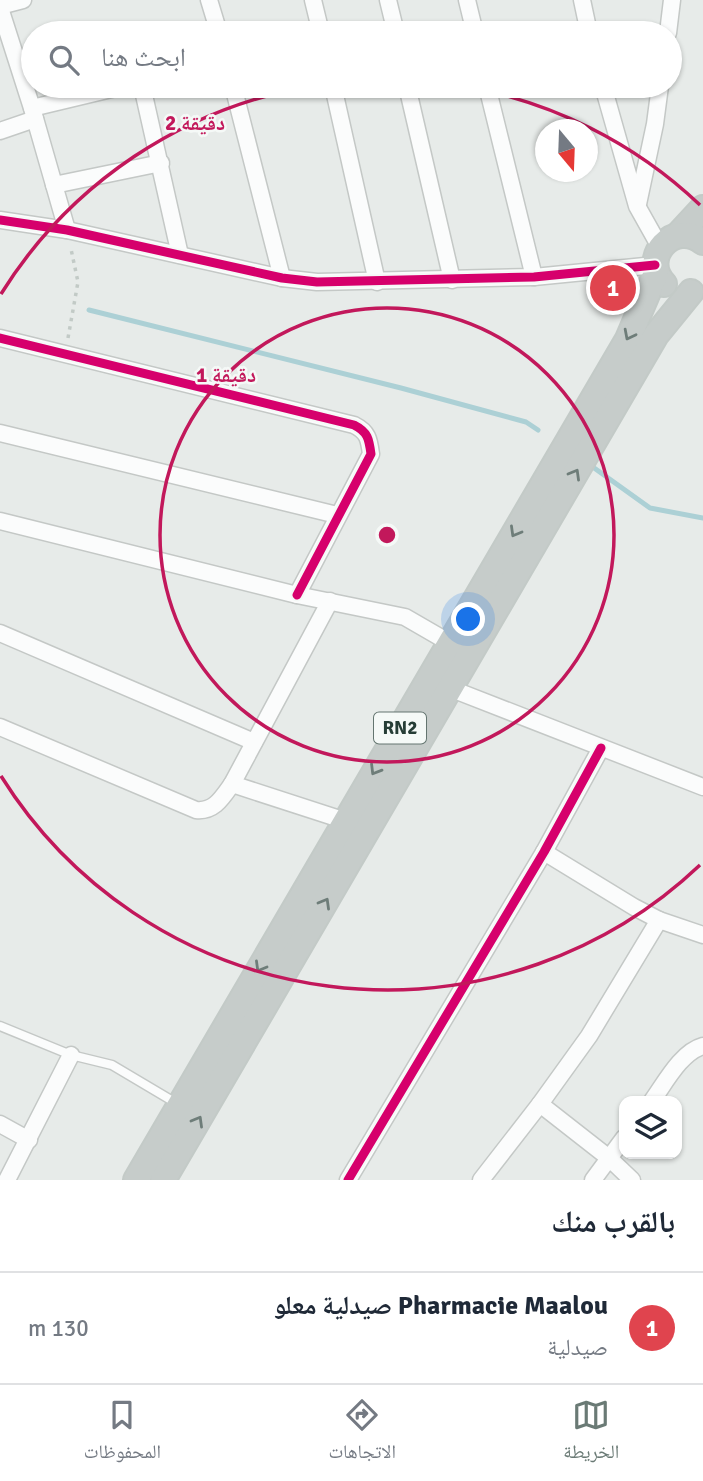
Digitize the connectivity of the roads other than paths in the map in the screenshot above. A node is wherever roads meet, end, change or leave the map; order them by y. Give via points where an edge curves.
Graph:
1 (23, 0) edge
2 (209, 0) edge
3 (313, 0) edge
4 (388, 0) edge
5 (467, 0) edge
6 (582, 0) edge
7 (672, 0) edge
8 (0, 7) edge
9 (215, 21) edge
10 (318, 21) edge
11 (393, 21) edge
12 (472, 21) edge
13 (586, 21) edge
14 (669, 21) edge
15 (21, 73) edge
16 (29, 98) edge
17 (85, 98) edge
18 (145, 98) edge
19 (236, 98) edge
20 (336, 98) edge
21 (410, 98) edge
22 (490, 98) edge
23 (606, 98) edge
24 (658, 98) edge
25 (34, 114) junction
26 (0, 131) edge
27 (161, 163) junction
28 (54, 185) junction
29 (637, 206) junction
30 (703, 208) edge
31 (0, 220) edge
32 (67, 230) junction
33 (703, 242) edge
34 (180, 255) junction
35 (662, 255) junction
36 (534, 277) junction
37 (282, 278) junction
38 (452, 280) junction
39 (377, 282) junction
40 (697, 289) edge
41 (0, 338) edge
42 (0, 433) edge
43 (338, 515) junction
44 (0, 522) edge
45 (297, 595) junction
46 (330, 601) junction
47 (0, 633) edge
48 (450, 643) junction
49 (440, 684) junction
50 (0, 727) edge
51 (254, 742) junction
52 (601, 748) junction
53 (232, 784) junction
54 (703, 787) edge
55 (345, 821) junction
56 (544, 852) junction
57 (659, 920) junction
58 (703, 935) edge
59 (0, 1026) edge
60 (703, 1046) edge
61 (71, 1055) junction
62 (656, 1096) edge
63 (179, 1104) junction
64 (540, 1104) junction
65 (0, 1124) edge
66 (29, 1140) junction
67 (619, 1145) edge
68 (610, 1158) junction
69 (7, 1180) edge
70 (136, 1180) edge
71 (163, 1180) edge
72 (348, 1180) edge
73 (481, 1180) edge
74 (593, 1180) edge
75 (632, 1180) edge

1 - 8 street
2 - 9 street
3 - 10 street
4 - 11 street
5 - 12 street
6 - 13 street
7 - 14 street
8 - 15 street
16 - 25 street
17 - 25 street
18 - 27 street
19 - 37 street
20 - 39 street
21 - 38 street
22 - 36 street
23 - 29 street
24 - 29 street
25 - 26 street
25 - 28 street
27 - 28 street
27 - 34 street
28 - 32 street
29 - 35 street
30 - 35 highway, RN2
31 - 32 street
32 - 34 street
33 - 35 highway via 689,235
34 - 37 street
35 - 36 street
35 - 40 highway, RN2 via 662,282 680,292
35 -> 48 highway, RN2 via 628,339
36 - 38 street
37 - 39 street
38 - 39 street
49 -> 40 highway, RN2 via 656,335
41 - 43 street via 365,430 371,454
42 - 43 street
43 - 45 street
44 - 45 street
45 - 46 street
46 - 48 street via 405,617
46 - 51 street
47 - 51 street
48 - 49 highway, RN2
49 - 52 street
49 -> 55 highway, RN2
71 -> 49 highway, RN2
50 - 53 street via 196,810 212,807
51 - 53 street
52 - 54 street
52 - 56 street
53 - 55 street
55 -> 63 highway, RN2
56 - 57 street
56 - 72 street
57 - 58 street
57 - 64 street via 596,1026
59 - 61 lane
60 - 62 street via 692,1050
61 - 63 lane via 111,1065
61 - 66 street
63 - 70 highway, RN2
64 - 68 street
64 - 73 street
65 - 66 street
66 - 69 street
67 - 68 street
68 - 74 street
68 - 75 street

